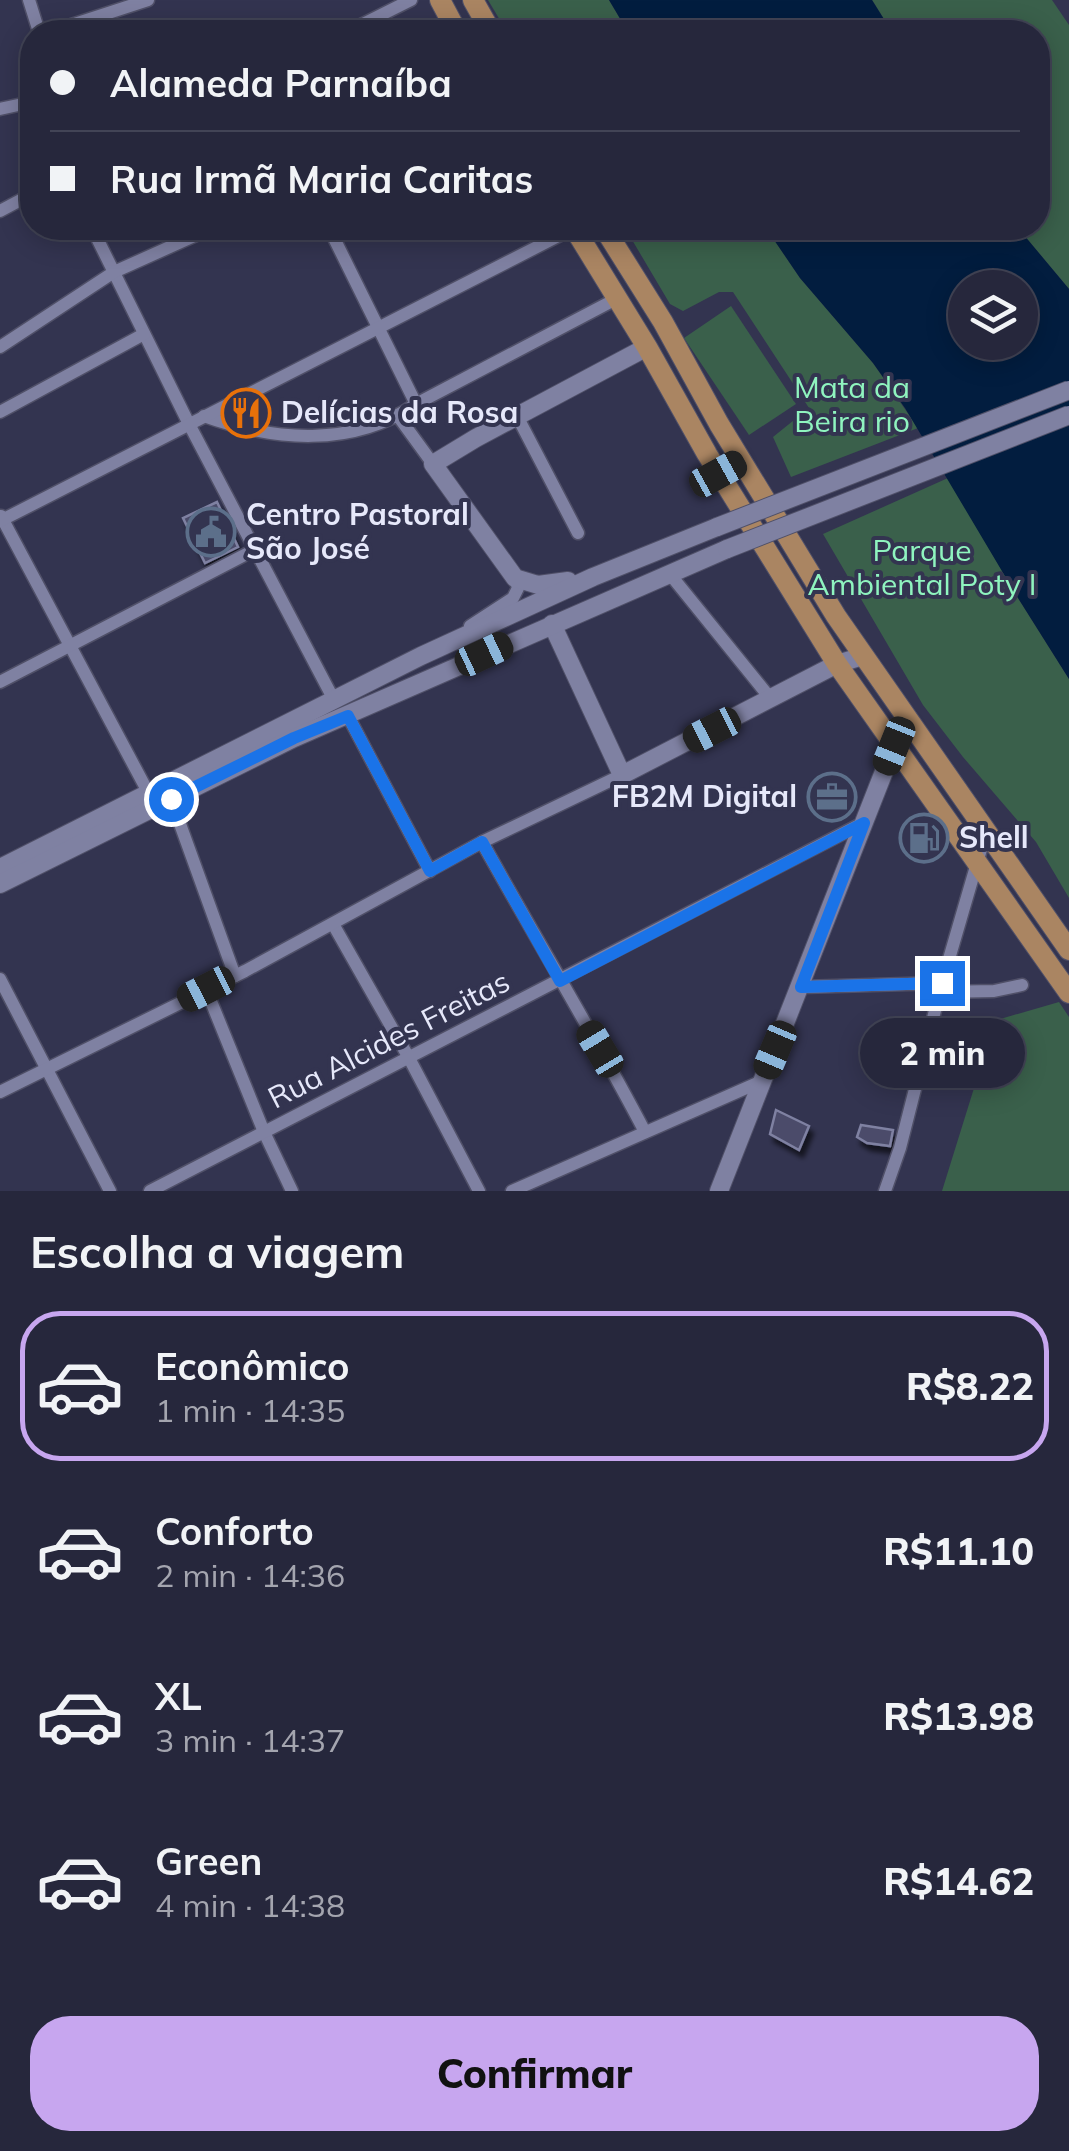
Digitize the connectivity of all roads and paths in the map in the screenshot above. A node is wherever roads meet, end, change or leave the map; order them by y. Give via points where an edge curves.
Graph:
1 (148, 0) edge
2 (411, 0) edge
3 (87, 20) edge
4 (371, 20) edge
5 (98, 240) edge
6 (185, 240) edge
7 (335, 240) edge
8 (550, 240) edge
9 (581, 240) edge
10 (612, 240) edge
11 (114, 272) junction
12 (616, 298) junction
13 (377, 327) junction
14 (144, 334) junction
15 (0, 347) edge
16 (647, 347) junction
17 (1069, 390) edge
18 (416, 404) junction
19 (0, 412) edge
20 (1069, 415) edge
21 (204, 416) junction
22 (398, 416) junction
23 (517, 416) junction
24 (189, 424) junction
25 (742, 461) junction
26 (433, 464) junction
27 (718, 474) junction
28 (1, 518) edge
29 (578, 533) dead end
30 (256, 549) junction
31 (669, 573) junction
32 (593, 577) junction
33 (515, 578) junction
34 (552, 624) junction
35 (70, 647) junction
36 (421, 656) junction
37 (862, 656) junction
38 (836, 664) junction
39 (0, 682) edge
40 (334, 700) junction
41 (771, 700) junction
42 (348, 716) junction
43 (894, 746) junction
44 (622, 775) junction
45 (148, 792) junction
46 (171, 799) junction
47 (864, 823) junction
48 (986, 832) junction
49 (482, 842) junction
50 (976, 863) junction
51 (0, 868) edge
52 (430, 871) junction
53 (0, 884) edge
54 (333, 924) junction
55 (1069, 950) edge
56 (234, 976) junction
57 (0, 978) edge
58 (560, 981) junction
59 (1022, 985) dead end
60 (801, 987) junction
61 (941, 988) junction
62 (206, 989) junction
63 (1069, 993) edge
64 (409, 1058) junction
65 (46, 1069) junction
66 (762, 1081) junction
67 (0, 1092) edge
68 (714, 1102) junction
69 (750, 1111) junction
70 (264, 1132) junction
71 (645, 1132) junction
72 (110, 1191) edge
73 (150, 1191) edge
74 (292, 1191) edge
75 (479, 1191) edge
76 (512, 1191) edge
77 (719, 1191) edge
78 (885, 1191) edge

1 - 3 street
2 - 4 street
5 - 11 street
6 - 11 street
7 - 13 street
8 - 13 street
9 - 12 main road
10 - 25 main road
11 - 14 street
11 - 15 street
12 - 16 main road
12 - 18 street
13 - 18 street
13 - 21 street
14 - 19 street
14 - 24 street
16 - 23 main road
16 - 27 main road
17 - 32 main road, bridge
18 - 22 street
20 - 31 main road, bridge
21 - 22 street via 264,432 331,436
21 - 24 street
22 - 26 street
23 - 26 main road
23 - 29 street
24 - 28 street
24 - 30 street
25 - 27 main road
25 - 37 main road
26 - 33 main road
27 - 38 main road
28 - 35 street
30 - 35 street
30 - 40 street
31 - 34 main road
31 - 41 street
32 - 33 main road via 538,585
32 - 36 main road
33 - 36 street via 513,598
34 - 42 main road
34 - 44 main road
35 - 39 street
35 - 45 street
36 - 40 main road
37 - 38 main road
37 - 48 main road
38 - 41 main road
38 - 43 main road
40 - 45 main road
41 - 44 main road
42 - 46 main road
42 - 52 street
43 - 47 main road
43 - 50 main road
44 - 49 street
45 - 51 main road
46 - 53 main road
46 - 56 street
47 - 58 street, Rua Alcides Freitas
47 - 60 main road
48 - 50 street
48 - 55 main road
49 - 52 street
49 - 58 street
50 - 61 street
50 - 63 main road
52 - 54 street
54 - 56 street
54 - 64 street
56 - 62 street
57 - 65 street
58 - 64 street, Rua Alcides Freitas
58 - 71 street
59 - 61 street
60 - 61 street
60 - 66 main road
61 - 78 street
62 - 65 street
62 - 70 street
64 - 70 street, Rua Alcides Freitas
64 - 75 street
65 - 67 street
65 - 72 street
66 - 68 street
66 - 69 main road
68 - 69 street via 738,1102
68 - 71 street
69 - 77 main road
70 - 73 street, Rua Alcides Freitas
70 - 74 street
71 - 76 street

